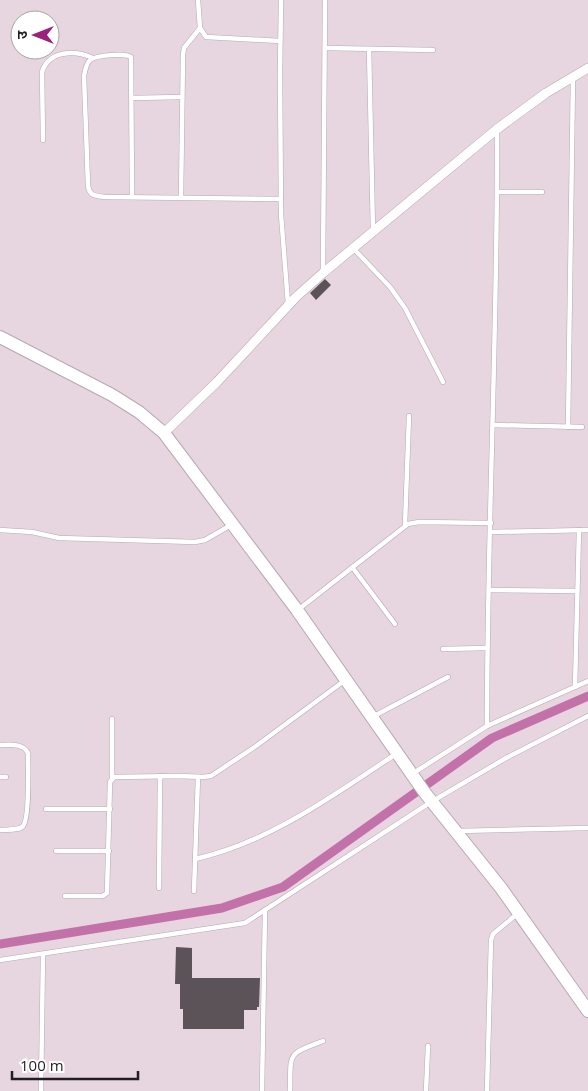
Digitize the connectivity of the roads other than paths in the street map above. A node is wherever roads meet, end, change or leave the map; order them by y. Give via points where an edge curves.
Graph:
1 (198, 0) edge
2 (281, 0) edge
3 (325, 0) edge
4 (200, 28) junction
5 (280, 42) junction
6 (325, 48) junction
7 (369, 49) junction
8 (433, 50) dead end
9 (93, 58) junction
10 (588, 68) edge
11 (573, 76) junction
12 (182, 97) junction
13 (132, 98) junction
14 (497, 129) junction
15 (43, 140) dead end
16 (497, 192) junction
17 (542, 192) dead end
18 (132, 197) junction
19 (181, 197) junction
20 (281, 199) junction
21 (373, 232) junction
22 (353, 248) junction
23 (323, 273) junction
24 (288, 306) junction
25 (0, 337) edge
26 (443, 382) dead end
27 (410, 416) dead end
28 (493, 425) junction
29 (568, 427) junction
30 (582, 427) dead end
31 (164, 434) junction
32 (491, 523) junction
33 (232, 524) junction
34 (404, 526) junction
35 (0, 530) edge
36 (579, 530) junction
37 (588, 530) edge
38 (491, 532) junction
39 (352, 567) junction
40 (489, 590) junction
41 (577, 591) junction
42 (297, 610) junction
43 (395, 624) dead end
44 (487, 648) junction
45 (443, 649) dead end
46 (448, 677) dead end
47 (345, 680) junction
48 (588, 681) edge
49 (575, 687) junction
50 (588, 716) edge
51 (371, 717) junction
52 (112, 719) dead end
53 (487, 726) junction
54 (0, 745) edge
55 (397, 754) junction
56 (160, 776) junction
57 (0, 777) edge
58 (6, 777) dead end
59 (198, 777) junction
60 (413, 777) junction
61 (112, 779) junction
62 (428, 797) junction
63 (46, 809) dead end
64 (110, 810) junction
65 (588, 828) edge
66 (0, 830) edge
67 (455, 831) junction
68 (56, 851) dead end
69 (109, 851) junction
70 (195, 859) junction
71 (159, 888) dead end
72 (194, 890) dead end
73 (65, 896) dead end
74 (265, 910) junction
75 (518, 913) junction
76 (44, 955) junction
77 (0, 960) edge
78 (588, 1010) edge
79 (323, 1041) dead end
80 (428, 1046) dead end
81 (41, 1091) edge
82 (262, 1091) edge
83 (290, 1091) edge
84 (426, 1091) edge
85 (487, 1091) edge

1 - 4 lane
2 - 5 lane
3 - 6 lane
4 - 5 lane via 210,38
4 - 12 lane via 184,48
5 - 20 lane
6 - 7 lane
6 - 23 lane
7 - 8 lane
7 - 21 lane
9 - 13 lane via 130,56
9 - 15 lane via 59,54 44,66
9 - 18 lane via 84,76 88,190 96,196
10 - 11 street
11 - 14 street
11 - 29 lane
12 - 13 lane
12 - 19 lane
13 - 18 lane
14 - 16 lane
14 - 21 street
16 - 17 lane
16 - 28 lane
18 - 19 lane
19 - 20 lane
20 - 24 lane
21 - 22 street
22 - 23 street
22 - 26 lane via 405,308
23 - 24 street
24 - 31 street
25 - 31 street via 112,395 139,412
27 - 34 lane
28 - 29 lane
28 - 32 lane
29 - 30 lane
31 - 33 street
32 - 34 lane via 419,522
32 - 38 lane
33 - 35 lane via 205,540 195,542 60,538
33 - 42 street
34 - 39 lane
36 - 37 lane
36 - 38 lane
36 - 41 lane
38 - 40 lane
39 - 42 lane
39 - 43 lane
40 - 41 lane
40 - 44 lane
41 - 49 lane
42 - 47 street
44 - 45 lane
44 - 53 lane
46 - 51 lane
47 - 51 street
47 - 59 lane via 216,773
48 - 49 lane
49 - 53 lane
50 - 62 lane
51 - 55 street
52 - 61 lane
53 - 60 lane
54 - 66 lane via 21,746 28,753 25,822 23,827
55 - 60 street
55 - 70 lane via 283,825 221,853
56 - 59 lane
56 - 61 lane via 117,776
56 - 71 lane
57 - 58 lane
59 - 70 lane
60 - 62 street
61 - 64 lane
62 - 67 street
62 - 74 lane
63 - 64 lane
64 - 69 lane
65 - 67 lane
67 - 75 street
68 - 69 lane
69 - 73 lane via 107,894
70 - 72 lane
74 - 76 lane via 245,923
74 - 82 lane
75 - 78 street
75 - 85 lane via 493,934 491,940
76 - 77 lane
76 - 81 lane
79 - 83 lane via 293,1054
80 - 84 lane

